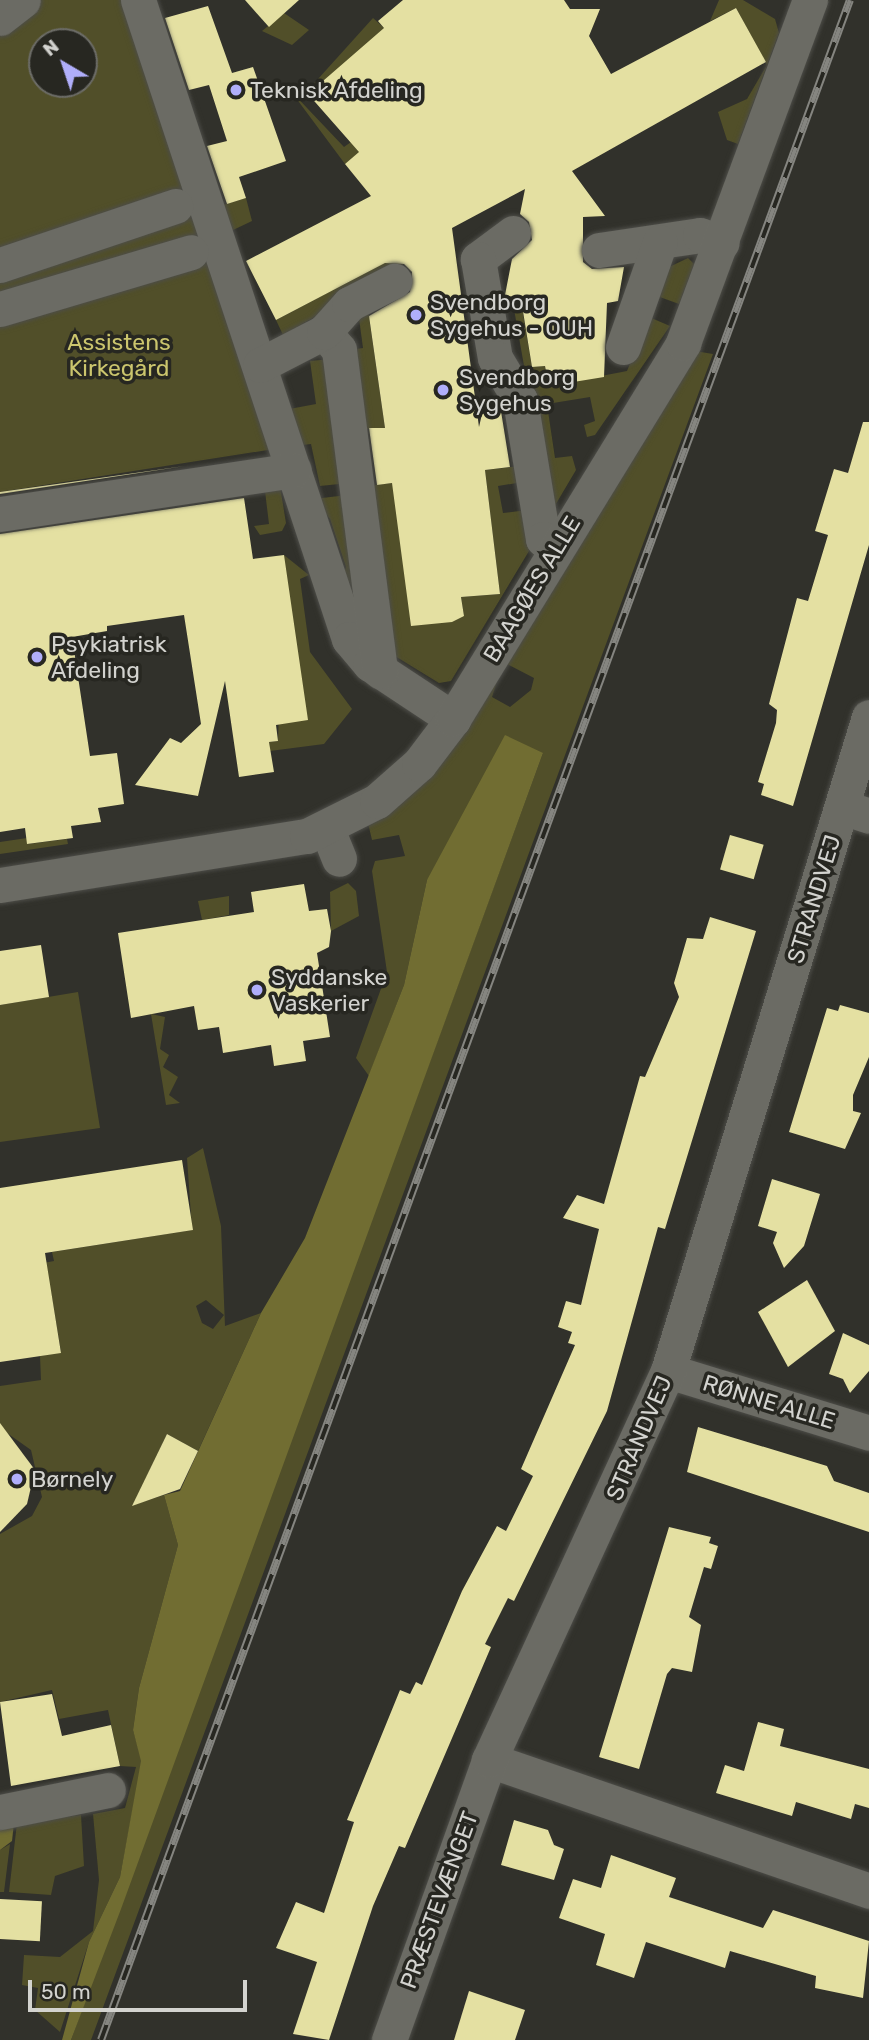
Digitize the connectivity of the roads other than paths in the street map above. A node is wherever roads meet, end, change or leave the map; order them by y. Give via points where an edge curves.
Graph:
1 (23, 0) edge
2 (138, 0) edge
3 (810, 0) edge
4 (0, 18) edge
5 (175, 206) dead end
6 (513, 233) dead end
7 (660, 242) junction
8 (722, 243) junction
9 (599, 250) dead end
10 (191, 252) dead end
11 (0, 265) edge
12 (394, 281) dead end
13 (0, 309) edge
14 (324, 332) junction
15 (623, 347) dead end
16 (260, 365) junction
17 (294, 470) junction
18 (0, 514) edge
19 (555, 550) junction
20 (380, 671) junction
21 (869, 717) edge
22 (453, 719) junction
23 (856, 812) edge
24 (0, 885) edge
25 (668, 1371) junction
26 (869, 1433) edge
27 (489, 1760) junction
28 (108, 1790) dead end
29 (0, 1812) edge
30 (869, 1891) edge
31 (390, 2040) edge

1 - 4 street
2 - 16 street
3 - 8 street, BAAGØES ALLE
5 - 11 street
6 - 19 street via 478,259 495,358 520,400 542,540
7 - 8 street via 700,235
7 - 9 street
7 - 15 street
8 - 19 street, BAAGØES ALLE via 683,343
10 - 13 street
12 - 14 street via 349,304
14 - 16 street
14 - 20 street via 339,350
16 - 17 street
17 - 18 street
17 - 20 street via 345,629 362,657
19 - 22 street, BAAGØES ALLE
20 - 22 street
21 - 23 street, STRANDVEJ
22 - 24 street, BAAGØES ALLE via 399,784 333,844 267,846
23 - 25 street, STRANDVEJ
25 - 26 street, RØNNE ALLE
25 - 27 street, STRANDVEJ
27 - 30 street
27 - 31 street, PRÆSTEVÆNGET
28 - 29 street

